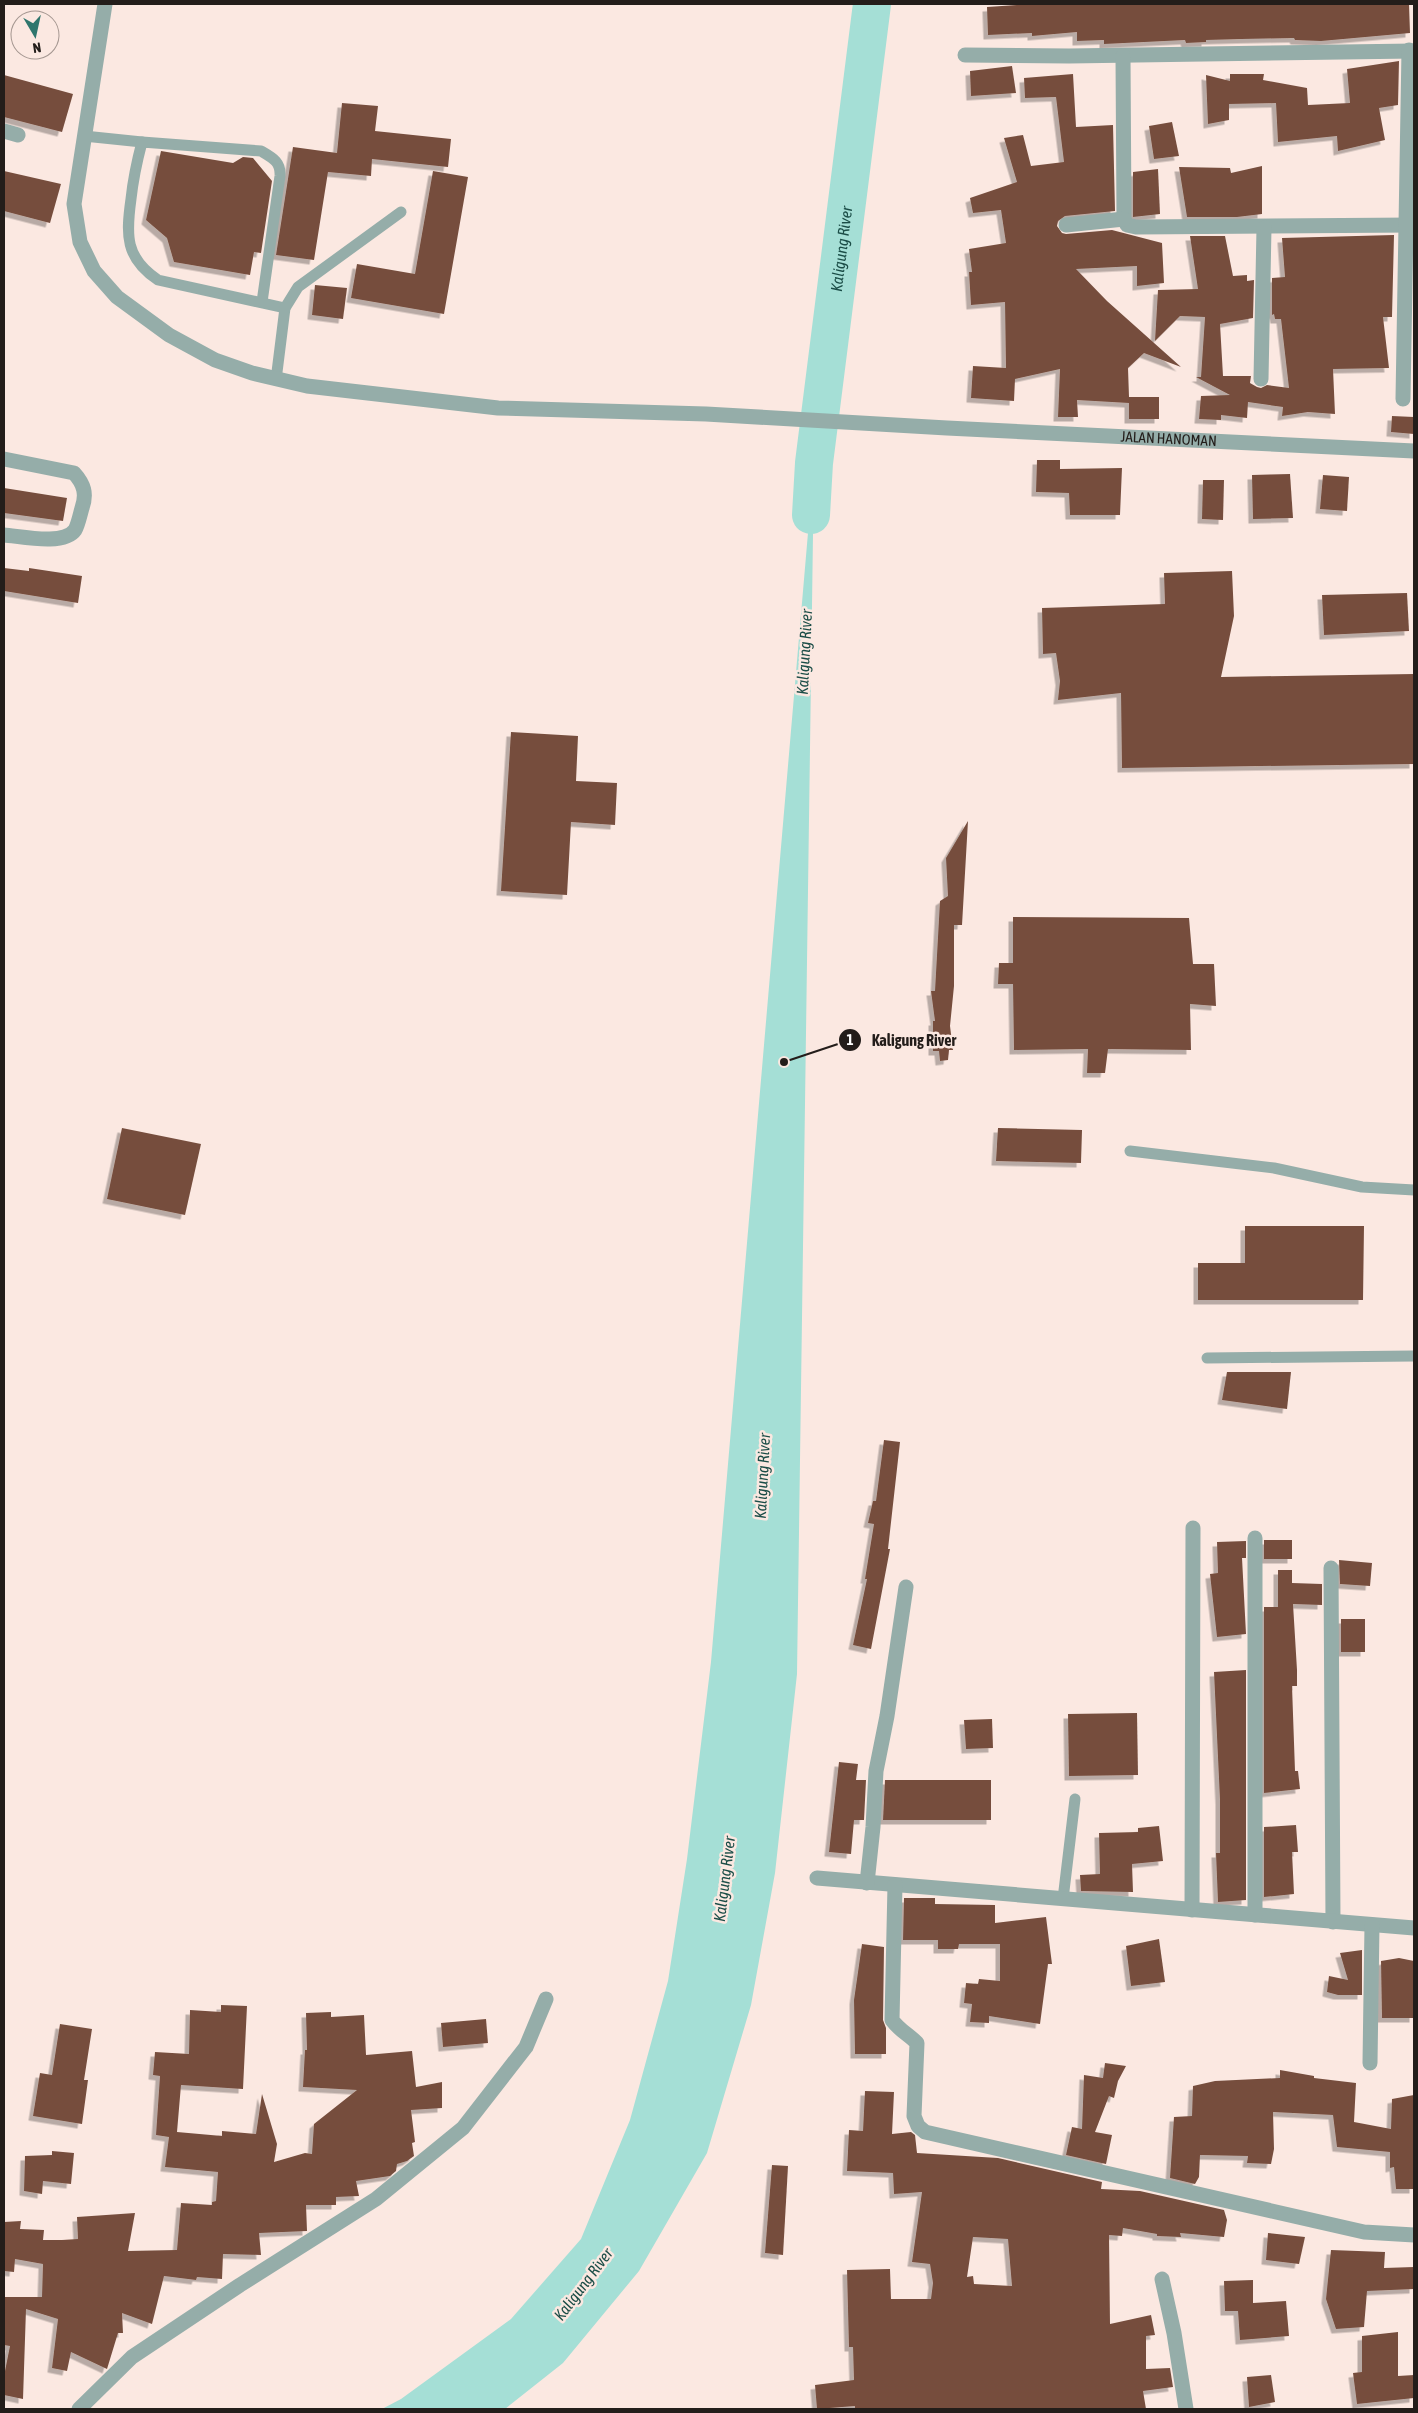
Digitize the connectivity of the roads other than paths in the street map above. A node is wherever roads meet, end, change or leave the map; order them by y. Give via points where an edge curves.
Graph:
1 (105, 4) edge
2 (1412, 51) edge
3 (965, 55) dead end
4 (1124, 56) junction
5 (84, 136) junction
6 (142, 142) junction
7 (401, 212) dead end
8 (1124, 219) junction
9 (1066, 225) dead end
10 (1410, 225) edge
11 (1264, 228) junction
12 (262, 302) junction
13 (284, 308) junction
14 (1262, 379) dead end
15 (276, 380) junction
16 (1403, 399) dead end
17 (1414, 451) edge
18 (4, 459) edge
19 (4, 534) edge
20 (1130, 1151) dead end
21 (1414, 1190) edge
22 (1414, 1356) edge
23 (1207, 1358) dead end
24 (1193, 1528) dead end
25 (1255, 1538) dead end
26 (1331, 1568) dead end
27 (906, 1587) dead end
28 (1076, 1799) dead end
29 (817, 1878) dead end
30 (867, 1883) junction
31 (895, 1885) junction
32 (1063, 1899) junction
33 (1192, 1910) junction
34 (1255, 1916) junction
35 (1333, 1922) junction
36 (1372, 1925) junction
37 (1414, 1928) edge
38 (546, 2000) dead end
39 (1370, 2062) dead end
40 (1414, 2235) edge
41 (1162, 2278) dead end
42 (79, 2409) edge
43 (1186, 2409) edge

1 - 5 street, JALAN HANOMAN
2 - 4 street
2 - 10 street
3 - 4 street
4 - 8 street
5 - 6 lane
5 - 15 street, JALAN HANOMAN via 74,204 80,242 94,272 117,297 169,335 215,360
6 - 12 lane via 127,231 131,250 144,271 158,280
6 - 12 lane via 261,151 276,159 280,176
7 - 13 lane via 298,287
8 - 9 street
8 - 11 street via 1132,227
10 - 11 street
10 - 16 street
11 - 14 street
12 - 13 lane
13 - 15 lane
15 - 17 street, JALAN HANOMAN via 498,408 739,416
18 - 19 street via 74,473 82,482 85,499 74,531 64,537 50,540
20 - 21 lane via 1274,1168 1362,1187
22 - 23 lane
24 - 33 street
25 - 34 street
26 - 35 street
27 - 30 street via 876,1771
28 - 32 lane
29 - 30 street
30 - 31 street
31 - 32 street
31 - 40 street via 892,2020 916,2043 914,2116 925,2132 1364,2232
32 - 33 street
33 - 34 street
34 - 35 street
35 - 36 street
36 - 37 street
36 - 39 street
38 - 42 street via 526,2046 463,2128 376,2199 132,2357
41 - 43 street

